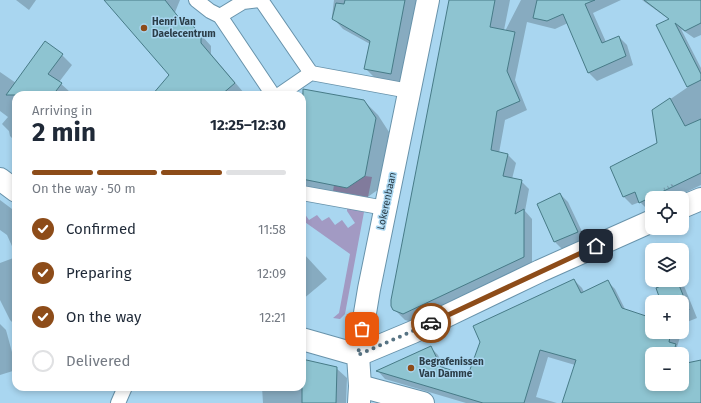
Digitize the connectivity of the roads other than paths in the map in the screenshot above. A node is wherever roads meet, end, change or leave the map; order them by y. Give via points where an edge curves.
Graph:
1 (196, 0) edge
2 (260, 0) edge
3 (428, 0) edge
4 (220, 16) junction
5 (311, 73) junction
6 (270, 91) edge
7 (285, 91) edge
8 (409, 91) junction
9 (0, 179) edge
10 (12, 188) edge
11 (306, 193) edge
12 (701, 199) edge
13 (689, 204) edge
14 (385, 208) junction
15 (645, 224) edge
16 (306, 340) edge
17 (358, 355) junction
18 (123, 391) edge
19 (360, 395) edge
20 (118, 403) edge
21 (424, 403) edge

1 - 4 lane
2 - 4 lane via 243,2
2 - 5 lane
3 - 8 street, Lokerenbaan
4 - 6 lane
5 - 7 lane
5 - 8 lane
8 - 14 street, Lokerenbaan
9 - 10 street
11 - 14 lane
12 - 13 street
14 - 17 street, Lokerenbaan
15 - 17 street
16 - 17 street
17 - 19 street, Lokerenbaan
18 - 20 lane
19 - 21 street

